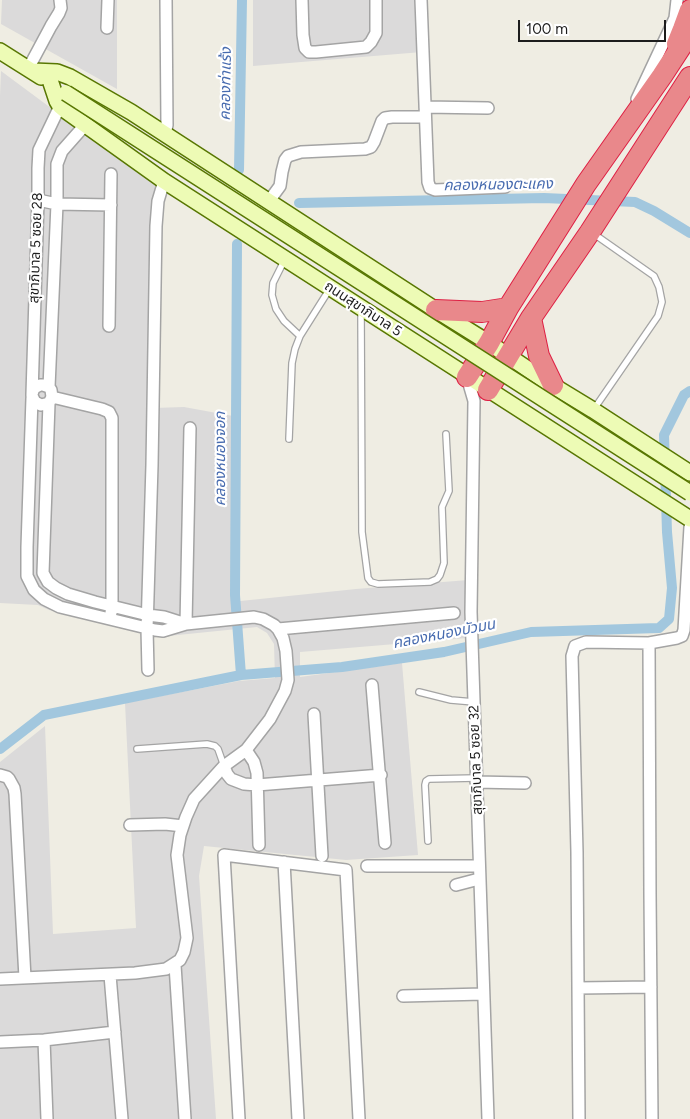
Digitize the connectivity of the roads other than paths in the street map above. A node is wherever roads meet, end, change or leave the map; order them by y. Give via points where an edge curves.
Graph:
1 (60, 0) edge
2 (108, 0) edge
3 (166, 0) edge
4 (302, 0) edge
5 (376, 0) edge
6 (421, 0) edge
7 (677, 0) edge
8 (690, 10) edge
9 (108, 28) dead end
10 (690, 33) edge
11 (1, 54) edge
12 (30, 70) junction
13 (662, 76) junction
14 (690, 77) edge
15 (690, 98) edge
16 (63, 100) junction
17 (488, 108) dead end
18 (425, 112) junction
19 (85, 125) junction
20 (165, 134) junction
21 (620, 135) junction
22 (647, 143) junction
23 (111, 174) dead end
24 (164, 181) junction
25 (504, 187) dead end
26 (38, 200) junction
27 (269, 201) junction
28 (57, 204) junction
29 (111, 205) junction
30 (591, 230) junction
31 (285, 259) junction
32 (539, 259) junction
33 (561, 274) junction
34 (330, 288) junction
35 (361, 308) junction
36 (508, 308) junction
37 (436, 310) junction
38 (531, 318) junction
39 (108, 326) dead end
40 (300, 336) junction
41 (489, 342) junction
42 (418, 345) junction
43 (508, 356) junction
44 (467, 377) junction
45 (550, 383) junction
46 (50, 395) junction
47 (481, 395) junction
48 (32, 396) junction
49 (593, 410) junction
50 (530, 417) junction
51 (190, 428) dead end
52 (446, 434) dead end
53 (289, 439) dead end
54 (690, 473) edge
55 (690, 493) edge
56 (684, 516) edge
57 (690, 527) edge
58 (43, 546) junction
59 (27, 547) junction
60 (112, 606) junction
61 (454, 613) dead end
62 (148, 615) junction
63 (164, 616) junction
64 (110, 620) junction
65 (186, 624) junction
66 (147, 629) junction
67 (278, 629) junction
68 (163, 631) junction
69 (650, 643) junction
70 (148, 670) dead end
71 (372, 685) dead end
72 (419, 692) dead end
73 (474, 702) junction
74 (314, 714) dead end
75 (137, 749) dead end
76 (246, 750) junction
77 (224, 766) junction
78 (0, 775) edge
79 (380, 775) junction
80 (318, 780) junction
81 (476, 780) junction
82 (526, 783) dead end
83 (257, 785) junction
84 (130, 825) dead end
85 (183, 826) junction
86 (428, 841) dead end
87 (385, 843) dead end
88 (259, 846) dead end
89 (322, 856) dead end
90 (284, 862) junction
91 (367, 866) dead end
92 (479, 866) junction
93 (479, 879) junction
94 (456, 885) dead end
95 (175, 965) junction
96 (110, 975) junction
97 (25, 978) junction
98 (0, 979) edge
99 (578, 988) junction
100 (651, 988) junction
101 (483, 994) junction
102 (403, 996) dead end
103 (115, 1032) junction
104 (44, 1040) junction
105 (0, 1042) edge
106 (47, 1119) edge
107 (122, 1119) edge
108 (185, 1119) edge
109 (239, 1119) edge
110 (298, 1119) edge
111 (359, 1119) edge
112 (488, 1119) edge
113 (579, 1119) edge
114 (652, 1119) edge

1 - 12 street via 59,13
2 - 9 street
3 - 20 street
4 - 5 street via 303,35 309,52 366,47 376,33
6 - 18 street
7 - 21 street via 675,18
8 - 13 highway
10 - 13 highway
11 - 12 main road, ถนนสุขาภิบาล 5
12 - 16 main road, ถนนสุขาภิบาล 5 via 51,83
12 - 20 main road via 57,72 70,77
13 - 21 highway
14 - 22 highway
15 - 22 highway
16 - 19 main road, ถนนสุขาภิบาล 5
16 - 26 street, สุขาภิบาล 5 ซอย 28 via 40,150
16 - 55 main road, ถนนสุขาภิบาล 5, bridge
17 - 18 street
18 - 25 street via 430,188
18 - 27 street via 385,118 374,142 365,149 301,152 288,156 280,186
19 - 24 main road, ถนนสุขาภิบาล 5
19 - 28 street, สุขาภิบาล 5 ซอย 28 via 59,157
20 - 27 main road
21 - 32 highway
22 - 30 highway
23 - 29 street
24 - 31 main road, ถนนสุขาภิบาล 5
24 - 62 street via 156,226
26 - 28 street
26 - 48 street, สุขาภิบาล 5 ซอย 28
27 - 37 main road
28 - 29 street
28 - 46 street, สุขาภิบาล 5 ซอย 28
29 - 39 street
30 - 33 highway
30 - 49 lane via 654,276 662,302 658,316
31 - 34 main road, ถนนสุขาภิบาล 5
31 - 40 lane via 273,283 272,295 284,321
32 - 33 highway
32 - 36 highway
33 - 38 highway
34 - 35 main road, ถนนสุขาภิบาล 5
34 - 40 lane
35 - 42 main road, ถนนสุขาภิบาล 5
35 - 52 lane via 362,532 371,582 430,582 440,575 444,563 442,507 449,491
36 - 37 highway via 482,312
36 - 41 highway
37 - 41 main road
37 - 42 main road via 440,324 437,335 425,345
38 - 43 highway
38 - 45 highway via 539,356
40 - 53 lane via 292,363
41 - 43 main road
41 - 44 highway
42 - 44 main road, ถนนสุขาภิบาล 5
43 - 45 main road
43 - 47 highway
44 - 47 main road, ถนนสุขาภิบาล 5
45 - 49 main road
45 - 50 main road via 530,387 526,408
46 - 48 street via 44,405 35,402
46 - 48 street via 40,385 34,388
46 - 58 street, สุขาภิบาล 5 ซอย 28
46 - 60 street via 102,409 112,418
47 - 50 main road, ถนนสุขาภิบาล 5
47 - 73 street, สุขาภิบาล 5 ซอย 32 via 472,636
48 - 59 street, สุขาภิบาล 5 ซอย 28
49 - 54 main road
50 - 56 main road, ถนนสุขาภิบาล 5
51 - 65 street
57 - 69 street via 683,633 680,637
58 - 59 street
58 - 60 street, สุขาภิบาล 5 ซอย 28 via 43,573 52,585 68,594
59 - 64 street, สุขาภิบาล 5 ซอย 28 via 27,576 34,590 44,599 60,607
60 - 62 street, สุขาภิบาล 5 ซอย 28
60 - 64 street
61 - 67 street
62 - 63 street, สุขาภิบาล 5 ซอย 28
62 - 66 street
63 - 65 street, สุขาภิบาล 5 ซอย 28
63 - 68 street
64 - 66 street, สุขาภิบาล 5 ซอย 28
65 - 67 street via 254,617 274,624
65 - 68 street
66 - 68 street, สุขาภิบาล 5 ซอย 28
66 - 70 street
67 - 76 street via 286,651 288,680 270,719
69 - 99 street via 586,642 575,646 572,656
69 - 100 street
71 - 79 street
72 - 73 lane
73 - 81 street, สุขาภิบาล 5 ซอย 32
74 - 80 street
75 - 77 lane via 207,744 218,749
76 - 77 street
76 - 83 street via 254,762
77 - 83 street via 231,779
77 - 85 street via 194,799
78 - 97 street via 10,779 15,794
79 - 80 street
79 - 87 street
80 - 83 street
80 - 89 street
81 - 82 street
81 - 86 lane via 426,781
81 - 92 street, สุขาภิบาล 5 ซอย 32
83 - 88 street
84 - 85 street
85 - 95 street via 177,855 187,938 184,952
90 - 109 street via 224,855
90 - 110 street
90 - 111 street via 346,870
91 - 92 street
92 - 93 street, สุขาภิบาล 5 ซอย 32
93 - 94 street
93 - 101 street, สุขาภิบาล 5 ซอย 32
95 - 96 street via 166,969
95 - 108 street
96 - 97 street
96 - 103 street
97 - 98 street
99 - 100 street
99 - 113 street
100 - 114 street
101 - 102 street
101 - 112 street, สุขาภิบาล 5 ซอย 32
103 - 104 street
103 - 107 street
104 - 105 street
104 - 106 street

